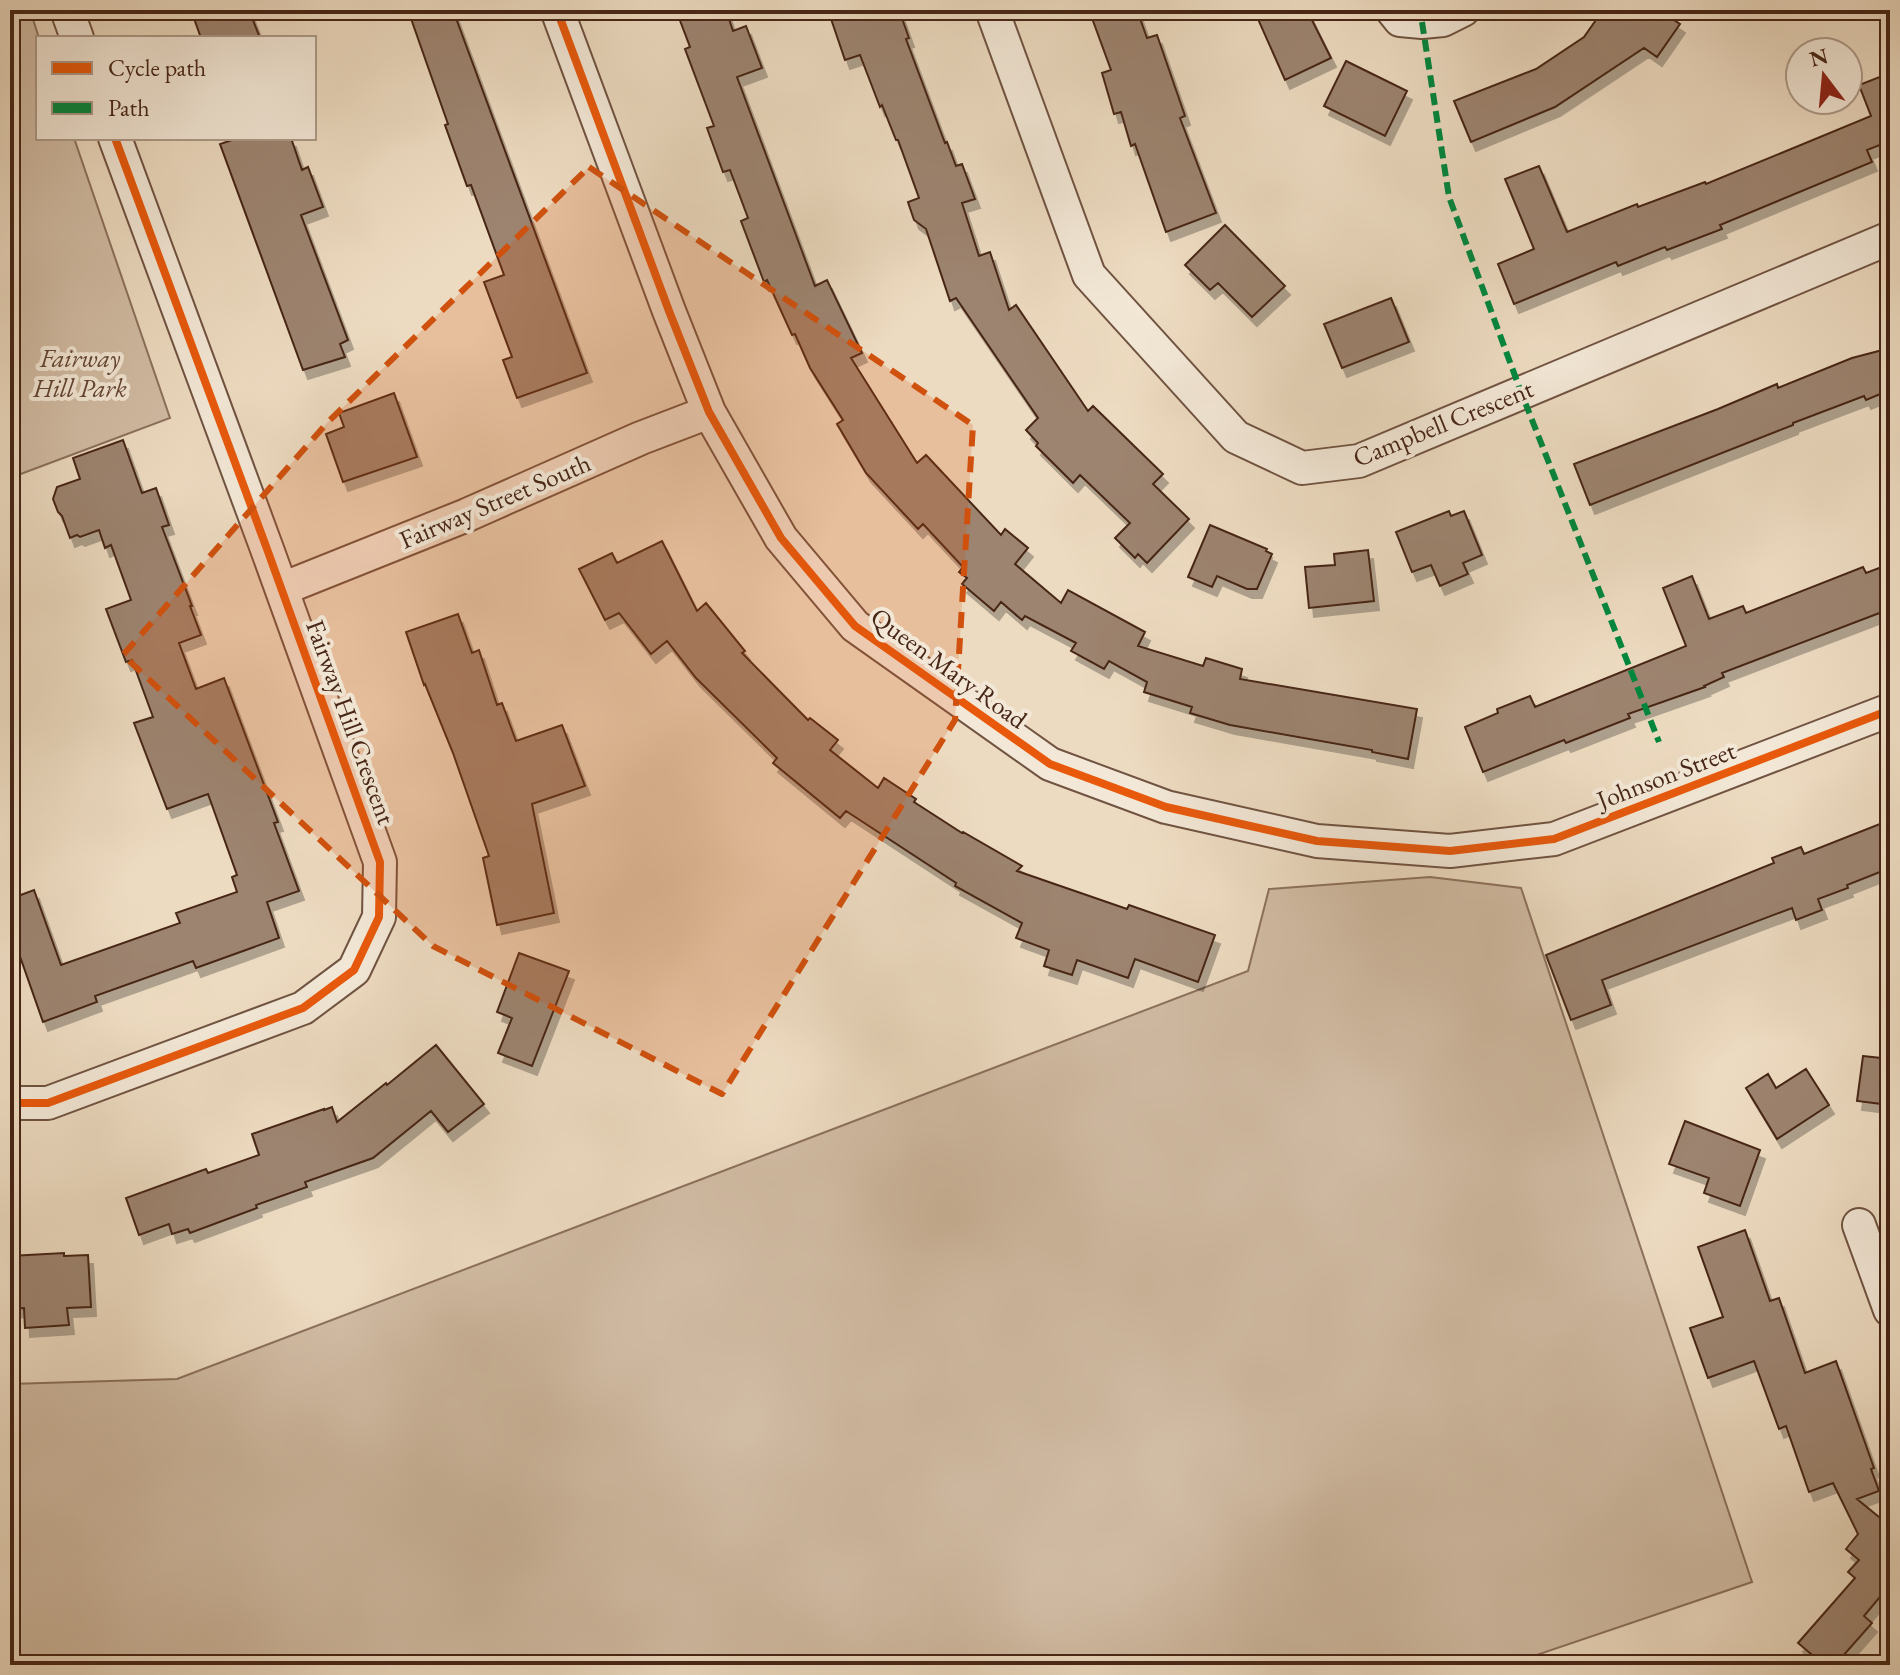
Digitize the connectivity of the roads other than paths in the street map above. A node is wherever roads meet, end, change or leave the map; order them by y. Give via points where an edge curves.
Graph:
1 (67, 10) edge
2 (557, 10) edge
3 (992, 10) edge
4 (1392, 10) edge
5 (1463, 10) edge
6 (76, 36) edge
7 (116, 140) edge
8 (1890, 238) edge
9 (709, 412) junction
10 (282, 589) junction
11 (1890, 710) edge
12 (1450, 851) joint
13 (10, 1103) edge
14 (1859, 1225) dead end
15 (1890, 1310) edge

1 - 6 street
2 - 9 street, Queen Mary Road
3 - 8 street, Campbell Crescent via 1089,275 1236,437 1302,468 1359,461
4 - 5 street via 1400,20 1422,22
7 - 10 street, Fairway Hill Crescent
9 - 10 street, Fairway Street South
9 - 12 street, Queen Mary Road via 781,538 855,626 1050,764 1166,807 1317,841
10 - 13 street, Fairway Hill Crescent via 380,862 379,917 354,970 303,1008 48,1103
11 - 12 street, Johnson Street via 1554,839
14 - 15 street

